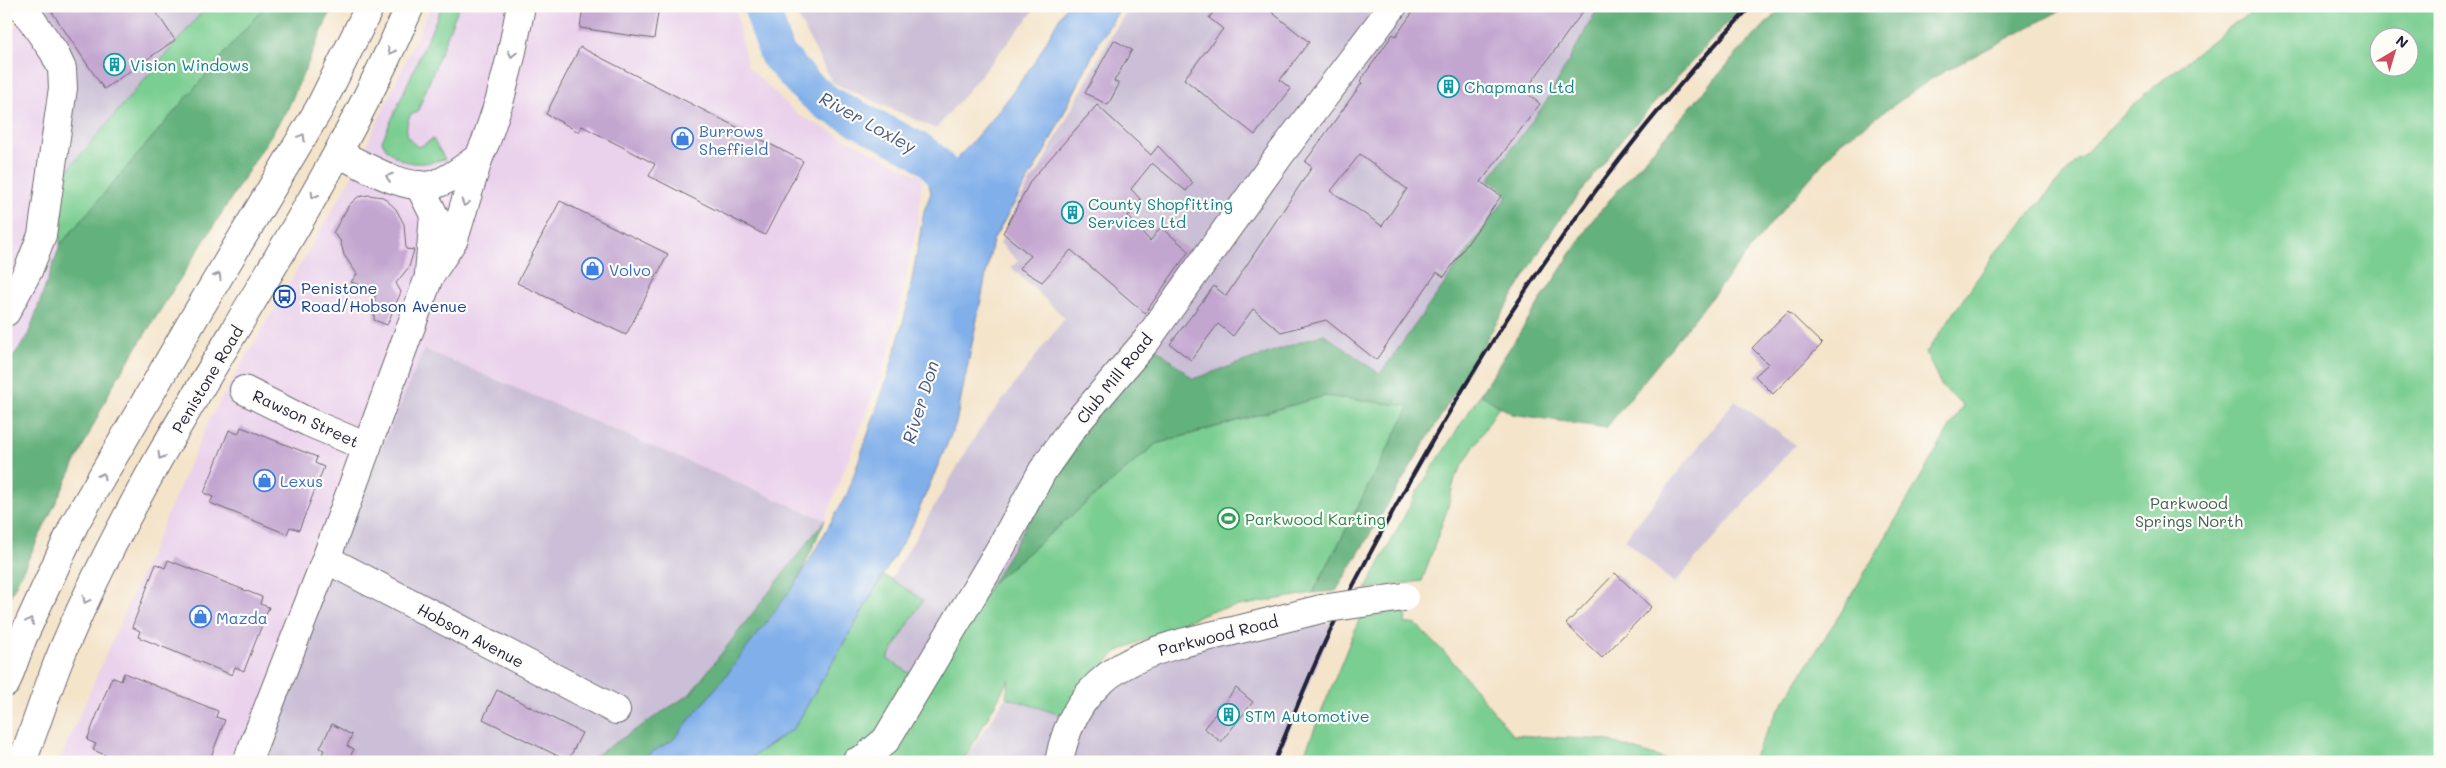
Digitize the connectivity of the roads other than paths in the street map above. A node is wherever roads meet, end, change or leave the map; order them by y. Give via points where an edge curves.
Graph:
1 (22, 6) edge
2 (370, 6) edge
3 (410, 6) edge
4 (521, 6) edge
5 (1393, 6) edge
6 (319, 109) junction
7 (338, 153) junction
8 (479, 157) junction
9 (419, 185) junction
10 (429, 277) junction
11 (6, 312) edge
12 (244, 390) dead end
13 (367, 446) junction
14 (326, 559) junction
15 (1404, 597) dead end
16 (6, 683) edge
17 (616, 710) dead end
18 (22, 762) edge
19 (247, 762) edge
20 (856, 762) edge
21 (1059, 762) edge

1 - 11 main road via 54,52 62,70 63,88 42,235
2 - 6 main road
3 -> 7 main road, Penistone Road via 386,62
4 -> 8 main road via 500,99
5 - 20 main road, Club Mill Road via 1146,340 1074,426 1053,456 886,740
6 - 7 main road
16 -> 6 main road via 23,637 75,524
9 -> 7 main road via 390,178
7 -> 18 main road, Penistone Road via 130,512 79,614
8 - 9 main road via 453,177 436,184
8 -> 10 main road via 454,239
9 - 10 main road via 434,215
10 - 13 main road
12 - 13 main road, Rawson Street via 308,422
13 - 14 main road
14 - 17 main road, Hobson Avenue
14 - 19 main road
15 - 21 main road, Parkwood Road, bridge via 1321,609 1152,651 1106,676 1088,694 1073,714

